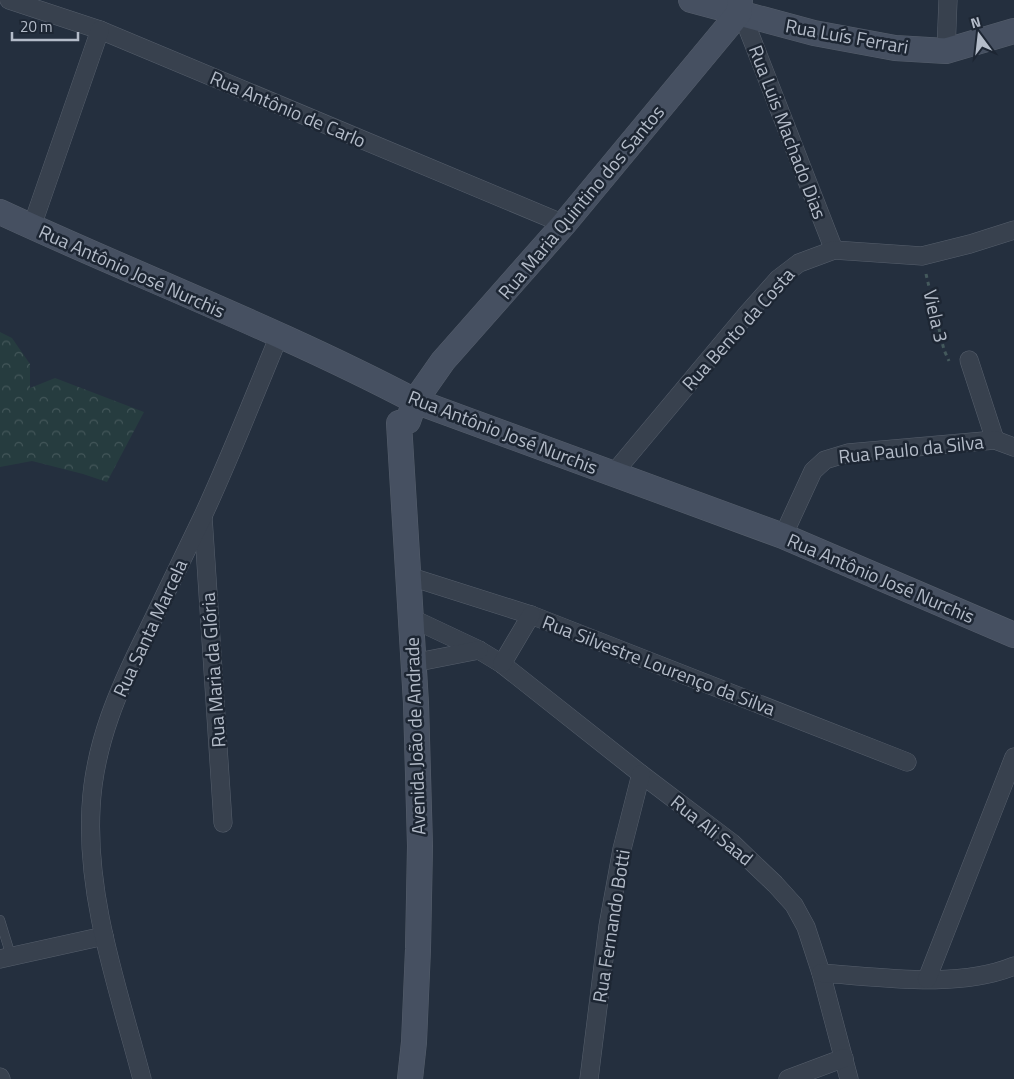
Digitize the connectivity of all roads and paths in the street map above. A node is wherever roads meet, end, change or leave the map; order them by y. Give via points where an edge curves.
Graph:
1 (10, 0) edge
2 (691, 0) edge
3 (948, 0) edge
4 (740, 9) edge
5 (100, 30) junction
6 (1014, 30) edge
7 (946, 51) junction
8 (0, 212) edge
9 (564, 224) junction
10 (32, 226) junction
11 (1014, 230) edge
12 (834, 250) junction
13 (922, 256) junction
14 (279, 336) junction
15 (969, 360) joint
16 (415, 401) junction
17 (995, 440) junction
18 (1014, 448) edge
19 (613, 474) junction
20 (203, 516) junction
21 (783, 536) junction
22 (408, 576) junction
23 (531, 615) junction
24 (411, 618) junction
25 (1014, 635) edge
26 (479, 650) junction
27 (413, 663) junction
28 (502, 664) junction
29 (1014, 757) edge
30 (907, 762) dead end
31 (640, 774) junction
32 (223, 823) dead end
33 (0, 920) edge
34 (104, 936) junction
35 (5, 958) edge
36 (1014, 966) edge
37 (821, 973) junction
38 (927, 979) junction
39 (844, 1058) junction
40 (142, 1079) edge
41 (410, 1079) edge
42 (589, 1079) edge
43 (788, 1079) edge
44 (849, 1079) edge

1 - 5 street, Rua Antônio de Carlo
2 - 4 street, Rua Luís Ferrari
3 - 7 street
4 - 7 street, Rua Luís Ferrari via 814,33 895,48
4 - 9 street, Rua Maria Quintino dos Santos
4 - 12 street, Rua Luis Machado Dias
5 - 9 street, Rua Antônio de Carlo
5 - 10 street
6 - 7 street, Rua Luís Ferrari
8 - 10 street, Rua Antônio José Nurchis
9 - 16 street, Rua Maria Quintino dos Santos via 443,361
10 - 14 street, Rua Antônio José Nurchis
11 - 13 street, Rua Bento da Costa
12 - 13 street, Rua Bento da Costa
12 - 19 street, Rua Bento da Costa via 799,263 778,279
13 - 15 path, Viela 3 via 948,362
14 - 16 street, Rua Antônio José Nurchis
14 - 20 street, Rua Santa Marcela
15 - 17 street, Viela 3
16 - 19 street, Rua Antônio José Nurchis
16 - 22 street, Avenida João de Andrade via 408,421 399,423
17 - 18 street
17 - 21 street, Rua Paulo da Silva via 848,452 825,460 813,471
19 - 21 street, Rua Antônio José Nurchis
20 - 32 street, Rua Maria da Glória
20 - 34 street, Rua Santa Marcela via 116,697 100,742 90,809 94,880
21 - 25 street, Rua Antônio José Nurchis
22 - 23 street, Rua Silvestre Lourenço da Silva
22 - 24 street, Avenida João de Andrade
23 - 28 street
23 - 30 street, Rua Silvestre Lourenço da Silva
24 - 26 street, Rua Ali Saad
24 - 27 street, Avenida João de Andrade
26 - 27 street
26 - 28 street, Rua Ali Saad
27 - 41 street, Avenida João de Andrade via 420,846 418,958
28 - 31 street, Rua Ali Saad
29 - 38 street
31 - 37 street, Rua Ali Saad via 732,843 775,884 794,905 802,920
31 - 42 street, Rua Fernando Botti via 608,926
33 - 35 lane
34 - 35 street
34 - 40 street, Rua Santa Marcela
36 - 38 street via 959,978
37 - 38 street
37 - 39 street, Rua Ali Saad
39 - 43 street
39 - 44 street, Rua Ali Saad

